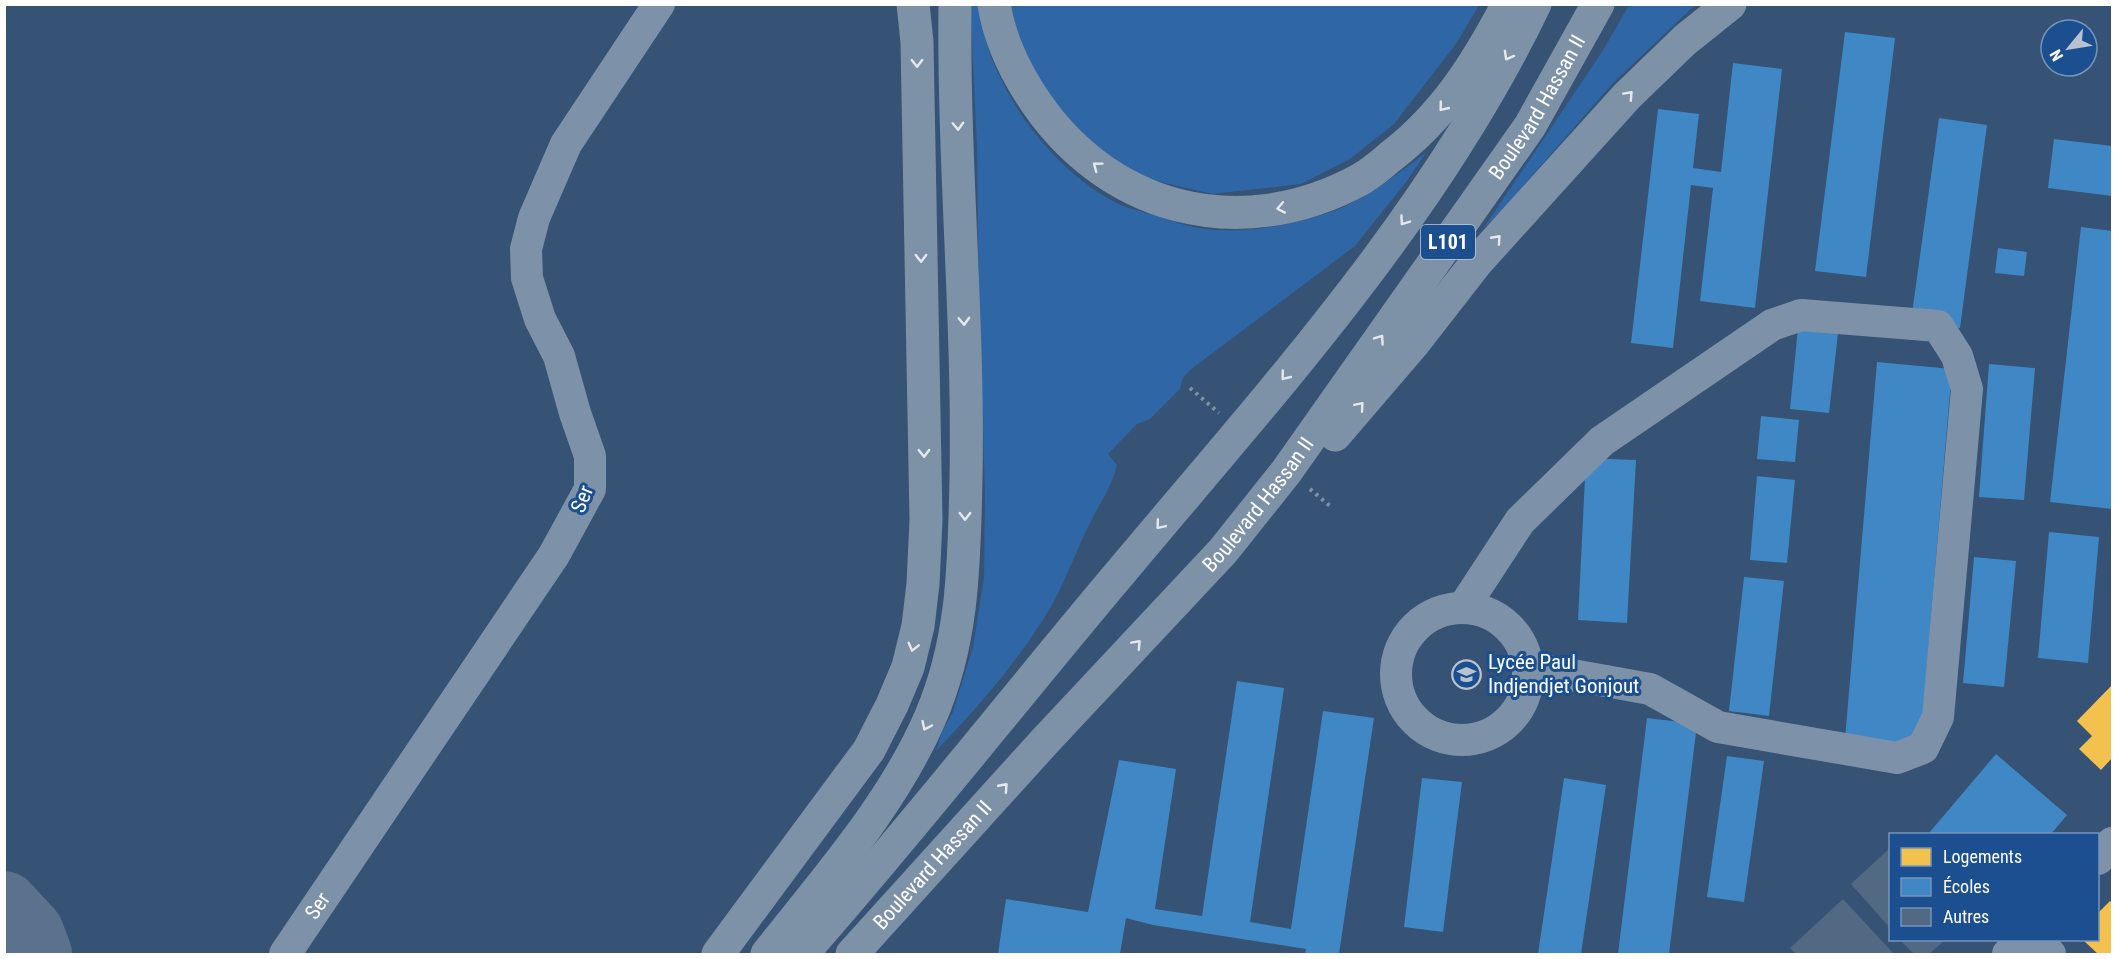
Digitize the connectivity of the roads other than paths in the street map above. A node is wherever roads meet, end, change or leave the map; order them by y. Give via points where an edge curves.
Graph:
1 (659, 4) edge
2 (913, 4) edge
3 (955, 4) edge
4 (994, 4) edge
5 (1508, 4) edge
6 (1535, 4) edge
7 (1598, 4) edge
8 (1730, 4) edge
9 (1286, 472) junction
10 (1463, 608) junction
11 (1528, 667) junction
12 (2112, 843) edge
13 (2099, 857) edge
14 (2021, 941) edge
15 (2037, 941) edge
16 (285, 954) edge
17 (718, 954) edge
18 (768, 954) edge
19 (802, 954) edge
20 (852, 954) edge
21 (2008, 954) edge
22 (2050, 954) edge

1 - 16 street, Ser via 566,144 534,218 526,249 526,278 559,357 590,456 590,489 554,555
2 -> 17 highway via 926,520 918,626 908,667 869,750
3 -> 18 highway via 967,437 965,551 951,656 931,717 903,770
5 -> 4 highway via 1479,58 1453,95 1422,131 1381,165 1318,199 1228,213 1202,211 1152,198 1117,180 1073,147 1023,81 1000,33
6 -> 19 highway, Boulevard Hassan II via 1444,165 1358,285
9 -> 7 highway, Boulevard Hassan II / L101 via 1530,126
9 -> 8 highway via 1318,453 1343,426 1476,263 1627,96 1685,40
20 -> 9 highway, Boulevard Hassan II / L101 via 1223,551
10 - 11 street via 1482,611 1513,632
10 - 11 street via 1428,617 1402,645 1397,663 1401,700 1425,729 1460,741 1497,731 1522,704
10 - 11 street via 1520,521 1602,441 1772,325 1801,315 1938,326 1957,357 1967,388 1938,717 1923,748 1897,758 1718,727 1650,689
12 - 13 street
14 - 21 street
15 - 22 street

